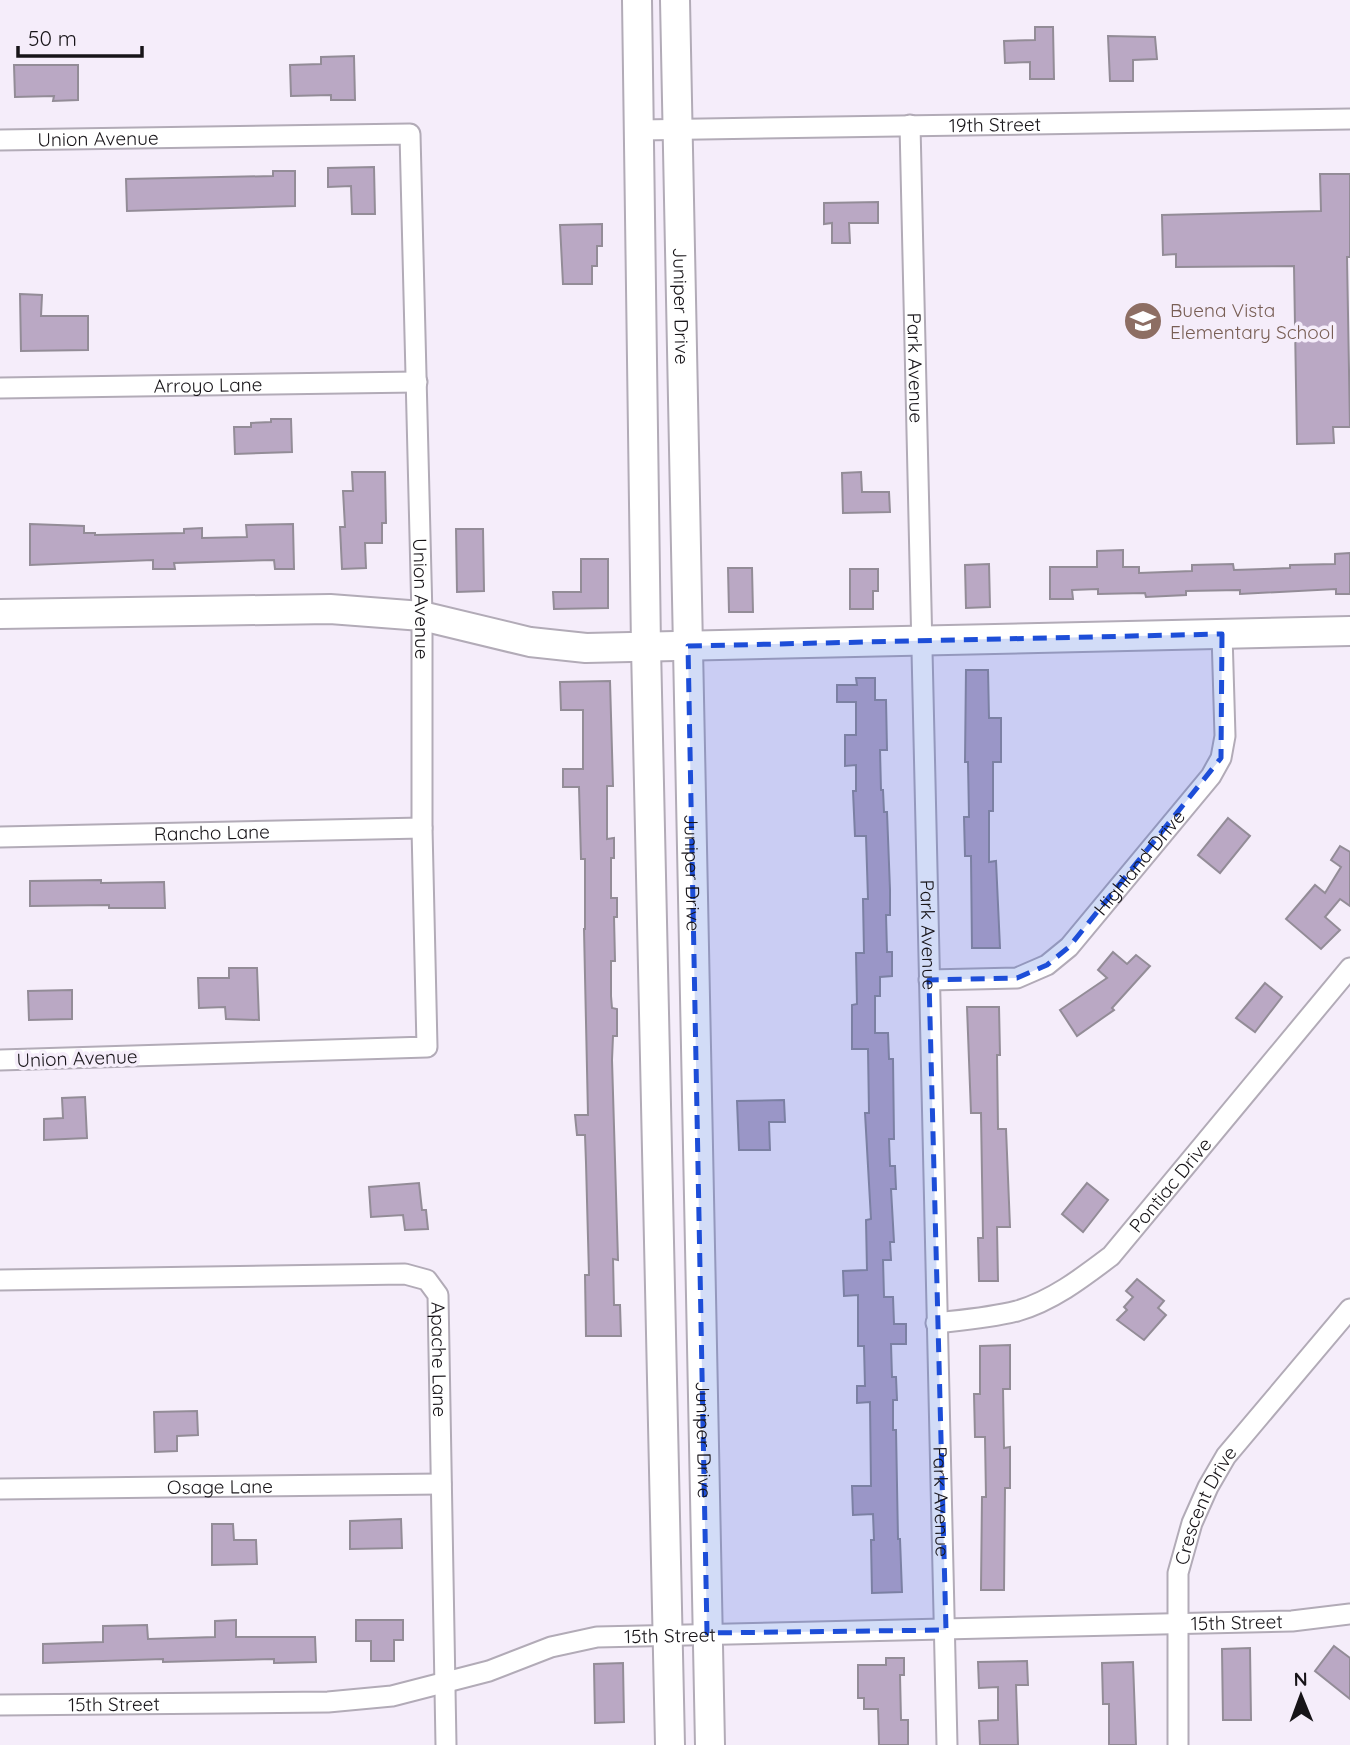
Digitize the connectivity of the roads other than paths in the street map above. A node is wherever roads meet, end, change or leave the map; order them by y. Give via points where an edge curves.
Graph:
1 (637, 0) edge
2 (675, 0) edge
3 (1350, 119) edge
4 (911, 125) junction
5 (677, 129) junction
6 (640, 131) junction
7 (0, 140) edge
8 (416, 382) junction
9 (0, 388) edge
10 (0, 614) edge
11 (422, 616) junction
12 (1350, 631) edge
13 (1222, 634) junction
14 (922, 640) junction
15 (688, 646) junction
16 (646, 647) junction
17 (422, 828) junction
18 (0, 837) edge
19 (1350, 968) edge
20 (929, 980) junction
21 (0, 1060) edge
22 (657, 1139) junction
23 (699, 1139) junction
24 (0, 1280) edge
25 (1350, 1309) edge
26 (936, 1323) junction
27 (441, 1484) junction
28 (0, 1489) edge
29 (1350, 1614) edge
30 (1177, 1623) junction
31 (946, 1630) junction
32 (707, 1633) junction
33 (668, 1634) junction
34 (445, 1683) junction
35 (0, 1705) edge
36 (446, 1745) edge
37 (670, 1745) edge
38 (709, 1745) edge
39 (947, 1745) edge
40 (1178, 1745) edge

1 - 6 street, Juniper Drive
2 - 5 street, Juniper Drive
3 - 4 street, 19th Street
4 - 5 street, 19th Street
4 - 14 street, Park Avenue
5 - 6 street, 19th Street
5 - 15 street, Juniper Drive
6 - 16 street, Juniper Drive
7 - 8 street, Union Avenue via 410,134
8 - 9 street, Arroyo Lane
8 - 11 street, Union Avenue
10 - 11 street via 330,609
11 - 16 street via 530,642 586,648
11 - 17 street, Union Avenue
12 - 13 street
13 - 14 street
13 - 20 street, Highland Drive via 1225,736 1221,758 1069,947 1047,965 1017,978
14 - 15 street
14 - 20 street, Park Avenue
15 - 16 street
15 - 23 street, Juniper Drive
16 - 22 street, Juniper Drive
17 - 18 street, Rancho Lane
17 - 21 street, Union Avenue via 428,1047
19 - 26 street, Pontiac Drive via 1111,1256 1051,1297 1019,1310
20 - 26 street, Park Avenue
22 - 23 street
22 - 33 street, Juniper Drive
23 - 32 street, Juniper Drive
24 - 27 street, Apache Lane via 405,1274 427,1280 438,1295
25 - 30 street, Crescent Drive via 1226,1456 1208,1487 1178,1573
26 - 31 street, Park Avenue
27 - 28 street, Osage Lane
27 - 34 street, Apache Lane
29 - 30 street, 15th Street via 1292,1621
30 - 31 street, 15th Street
30 - 40 street, Crescent Drive
31 - 32 street, 15th Street
31 - 39 street, Park Avenue
32 - 33 street, 15th Street
32 - 38 street, Juniper Drive
33 - 34 street, 15th Street via 597,1637 551,1647
33 - 37 street, Juniper Drive
34 - 35 street, 15th Street via 392,1696 328,1702
34 - 36 street, Apache Lane

